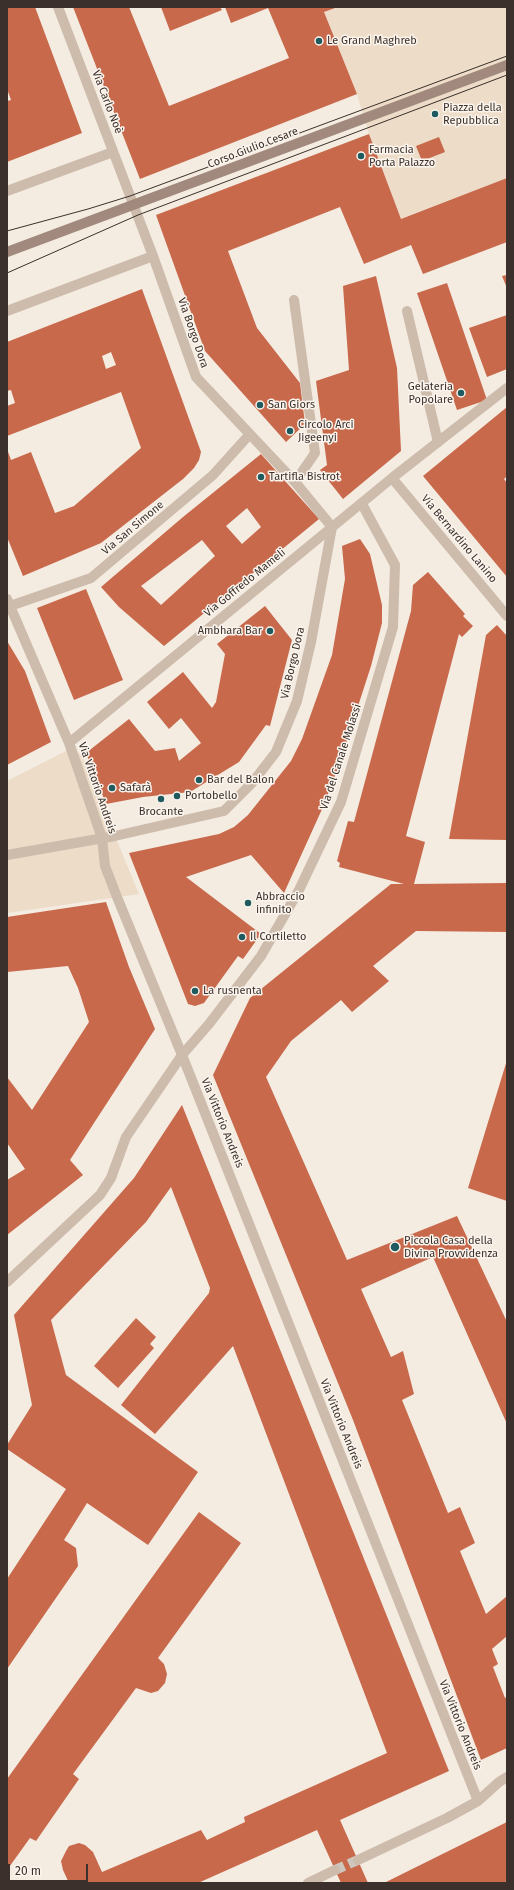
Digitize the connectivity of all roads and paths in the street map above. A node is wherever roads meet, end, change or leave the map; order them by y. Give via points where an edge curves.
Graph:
1 (58, 7) edge
2 (507, 65) edge
3 (113, 152) junction
4 (7, 191) edge
5 (134, 206) junction
6 (7, 252) edge
7 (153, 256) junction
8 (294, 300) dead end
9 (7, 310) edge
10 (407, 311) dead end
11 (507, 388) edge
12 (249, 435) junction
13 (438, 442) junction
14 (392, 478) junction
15 (295, 482) junction
16 (362, 504) junction
17 (332, 527) junction
18 (9, 602) edge
19 (507, 616) edge
20 (68, 743) junction
21 (102, 838) junction
22 (7, 855) edge
23 (182, 1055) junction
24 (7, 1282) edge
25 (507, 1777) edge
26 (478, 1801) junction
27 (358, 1860) tunnel mouth
28 (335, 1870) tunnel mouth
29 (308, 1883) edge

1 - 3 street, Via Carlo Noè
2 - 5 street, Corso Giulio Cesare
3 - 4 street
3 - 5 street, Via Carlo Noè
5 - 6 street, Corso Giulio Cesare
5 - 7 street, Via Borgo Dora
7 - 9 street
7 - 12 street, Via Borgo Dora via 196,377
8 - 15 street via 315,453
10 - 13 street
11 - 13 street, Via Goffredo Mameli
12 - 15 street, Via Borgo Dora
12 - 18 street, Via San Simone via 213,475 91,578
13 - 14 street, Via Goffredo Mameli
14 - 16 street, Via Goffredo Mameli
14 - 19 street, Via Bernardino Lanino
15 - 17 street, Via Borgo Dora
16 - 17 street, Via Goffredo Mameli
16 - 23 street, Via del Canale Molassi via 395,564 394,628 341,802 299,890 261,956
17 - 20 street, Via Goffredo Mameli
17 - 21 street, Via Borgo Dora via 311,642 297,701 276,752 252,783 224,811
18 - 20 street, Via Vittorio Andreis
20 - 21 street, Via Vittorio Andreis
21 - 22 street, Via Borgo Dora
21 - 23 street, Via Vittorio Andreis via 105,866
23 - 24 street via 126,1137 111,1178 100,1195
23 - 26 street, Via Vittorio Andreis
25 - 26 street
26 - 27 street via 448,1818
28 - 29 street

